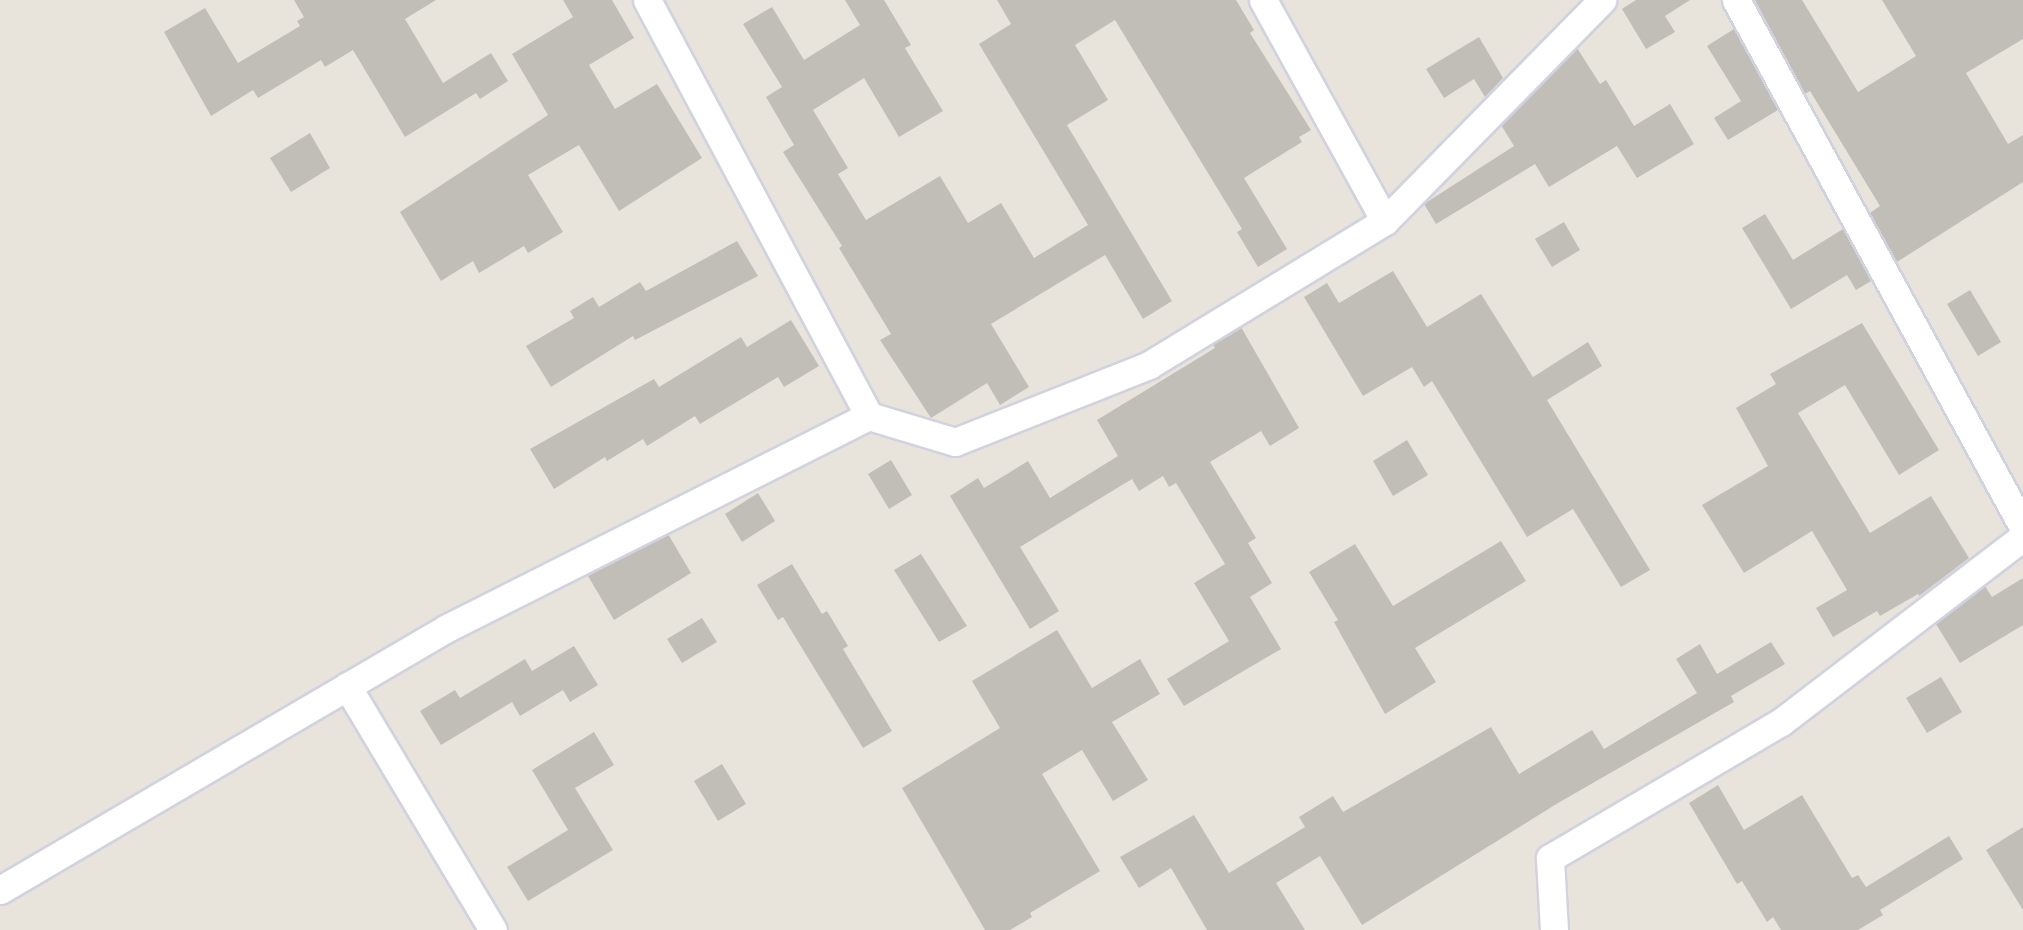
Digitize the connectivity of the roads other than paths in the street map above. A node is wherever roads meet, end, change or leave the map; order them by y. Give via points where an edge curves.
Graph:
1 (647, 0) edge
2 (1263, 0) edge
3 (1602, 0) edge
4 (1736, 0) edge
5 (1385, 221) junction
6 (869, 416) junction
7 (2023, 527) edge
8 (2023, 537) edge
9 (346, 686) junction
10 (0, 890) edge
11 (493, 930) edge
12 (1554, 930) edge

1 - 6 street
2 - 5 street
3 - 5 street
4 - 7 street
5 - 6 street via 1149,365 955,442
6 - 9 street via 447,628
8 - 12 street via 1781,723 1550,858
9 - 10 street
9 - 11 street

